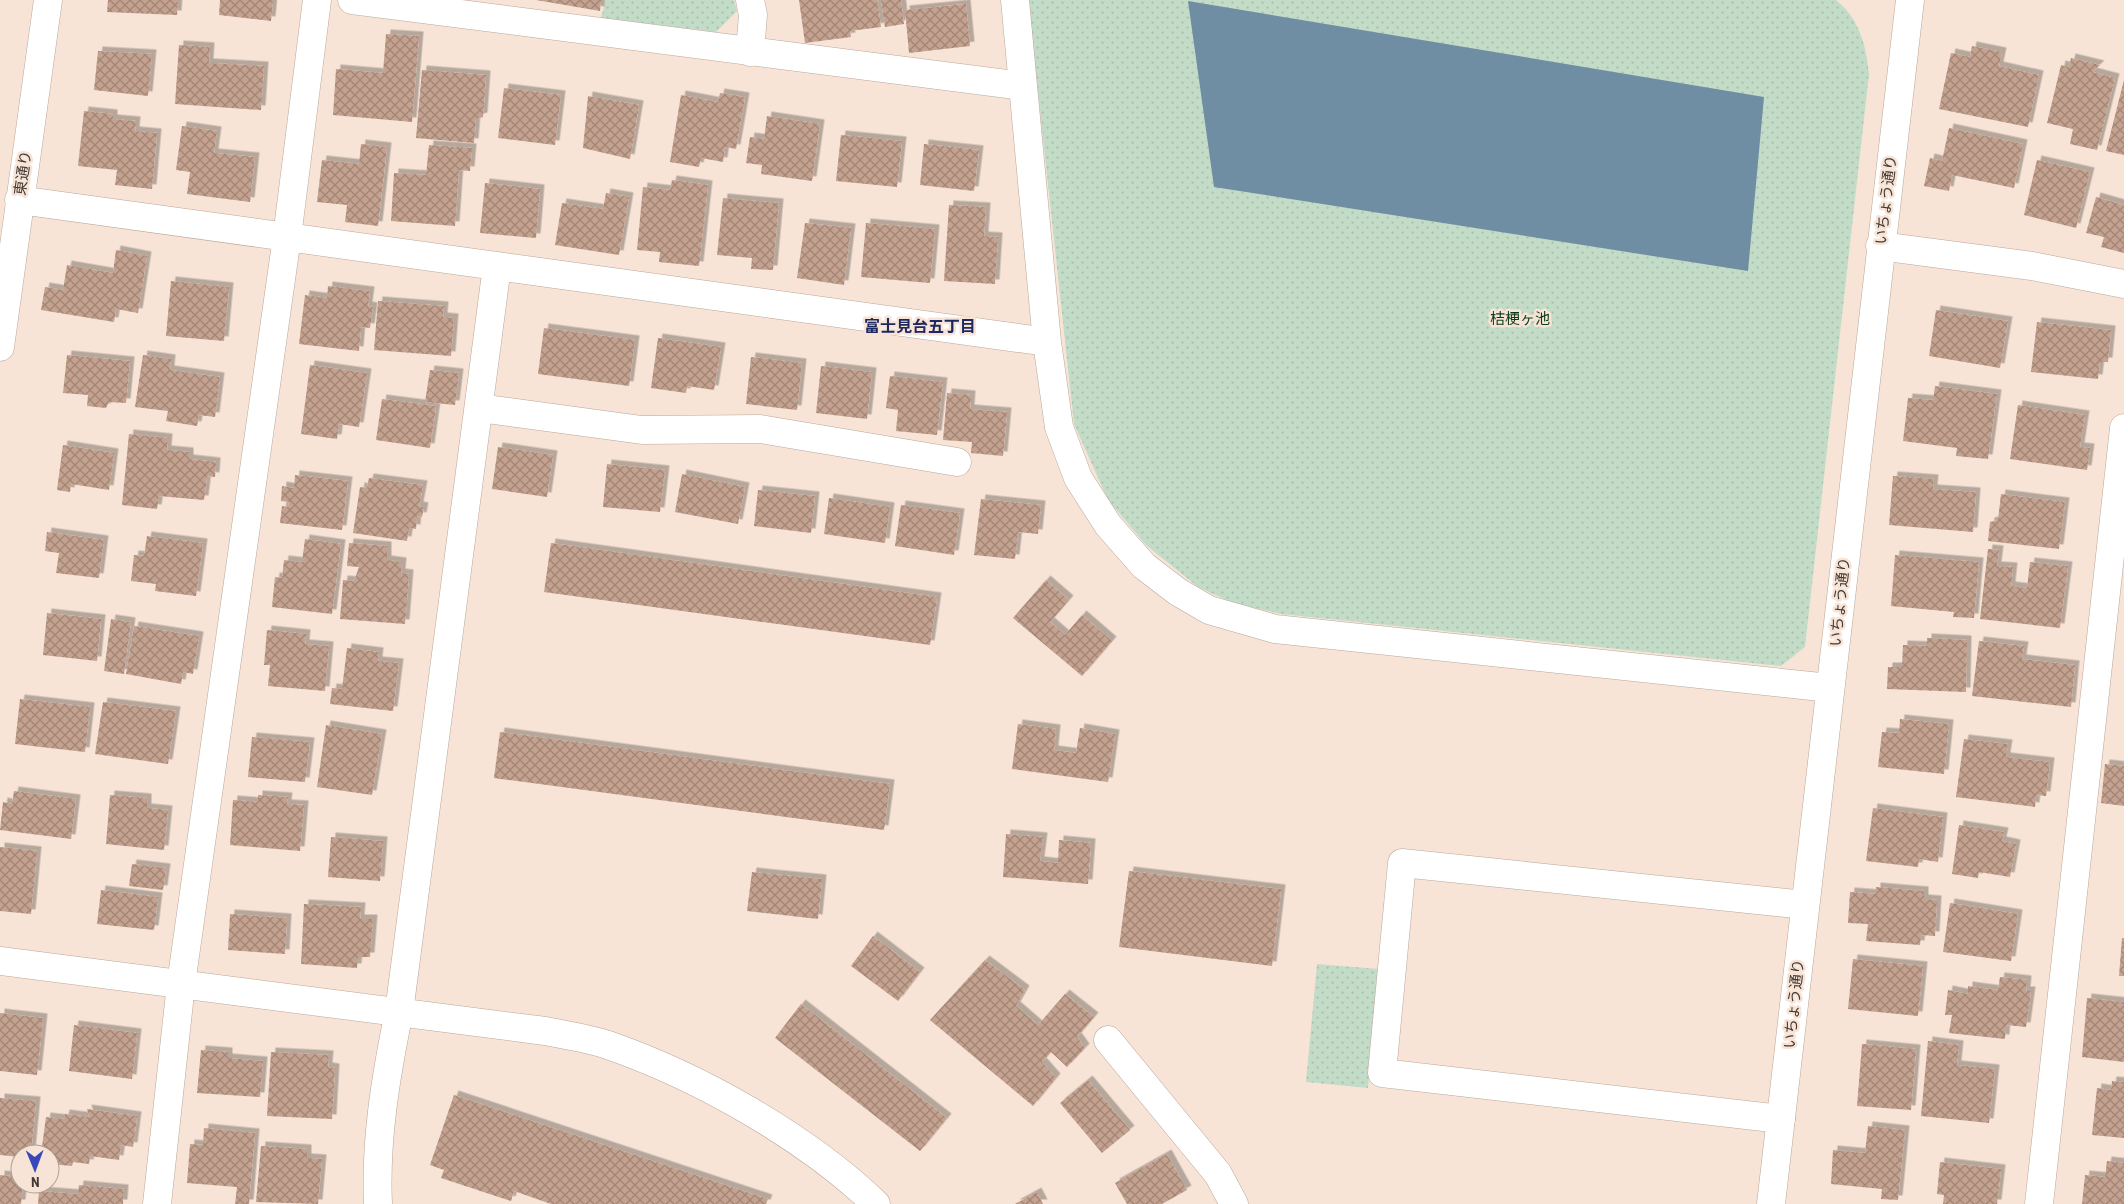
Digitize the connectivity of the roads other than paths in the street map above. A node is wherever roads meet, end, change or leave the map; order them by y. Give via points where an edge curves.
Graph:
1 (48, 0) edge
2 (317, 0) edge
3 (352, 0) edge
4 (750, 0) edge
5 (1015, 0) edge
6 (1910, 0) edge
7 (750, 52) junction
8 (1023, 86) junction
9 (19, 200) junction
10 (287, 237) junction
11 (1880, 246) junction
12 (498, 266) junction
13 (2124, 284) edge
14 (1046, 342) junction
15 (0, 347) edge
16 (479, 408) junction
17 (2124, 428) edge
18 (957, 462) dead end
19 (1830, 688) junction
20 (1805, 905) junction
21 (0, 961) edge
22 (181, 984) junction
23 (399, 1012) junction
24 (1108, 1040) dead end
25 (1781, 1119) junction
26 (157, 1204) edge
27 (378, 1204) edge
28 (876, 1204) edge
29 (1234, 1204) edge
30 (1771, 1204) edge
31 (2039, 1204) edge

1 - 9 street, 東通り
2 - 10 street
3 - 7 street
4 - 7 street via 753,15
5 - 8 street
6 - 11 street, いちょう通り
7 - 8 street
8 - 14 street
9 - 10 street
9 - 15 street, 東通り
10 - 12 street
10 - 22 street
11 - 13 street via 2032,266
11 - 19 street, いちょう通り
12 - 14 street
12 - 16 street
14 - 19 street via 1059,427 1078,478 1108,525 1144,566 1209,610 1275,629
16 - 18 street via 642,430 760,429
16 - 23 street
17 - 31 street
19 - 20 street, いちょう通り
20 - 25 street, いちょう通り
20 - 25 street via 1402,863 1382,1073
21 - 22 street
22 - 23 street
22 - 26 street
23 - 27 street via 386,1086 377,1174
23 - 28 street via 545,1031 615,1048 664,1068 754,1113 850,1178
24 - 29 street via 1218,1174
25 - 30 street, いちょう通り

